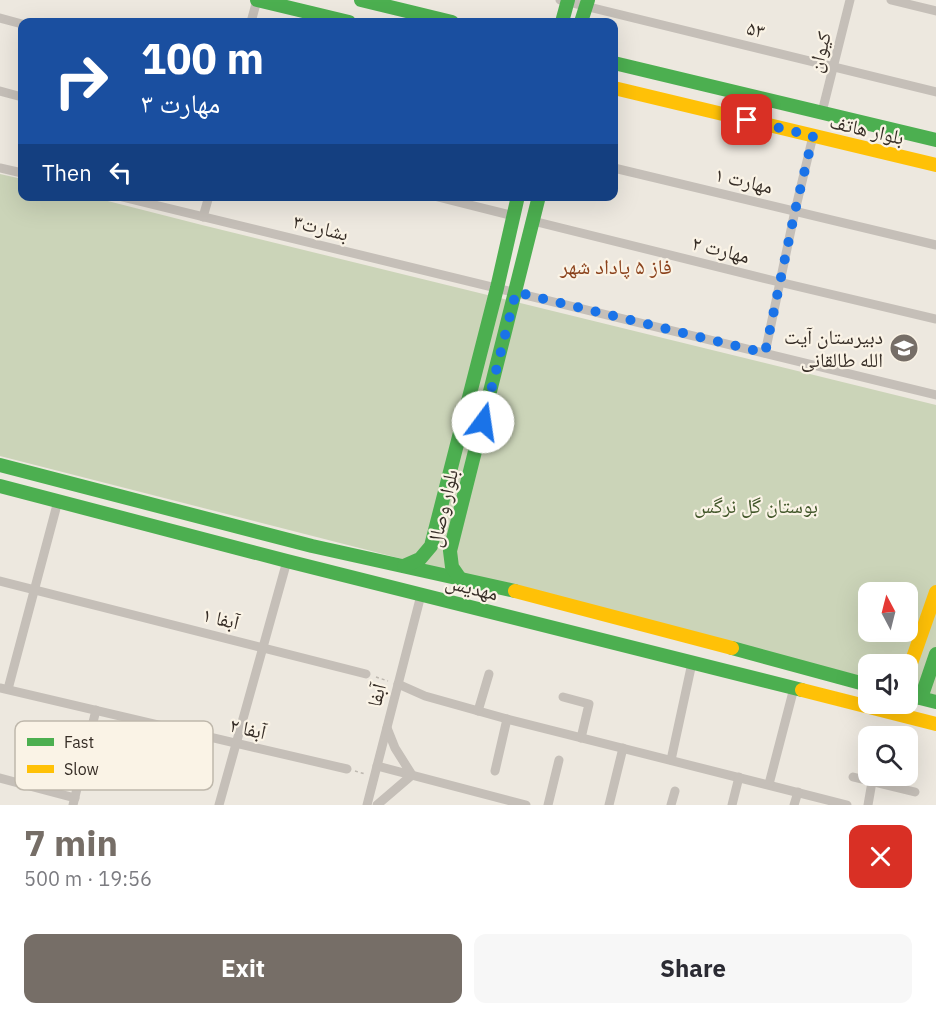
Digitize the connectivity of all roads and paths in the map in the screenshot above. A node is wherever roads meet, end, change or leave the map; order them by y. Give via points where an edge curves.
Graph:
1 (257, 0) edge
2 (360, 0) edge
3 (850, 0) edge
4 (891, 0) edge
5 (565, 1) edge
6 (587, 3) edge
7 (936, 11) edge
8 (0, 18) edge
9 (252, 18) edge
10 (332, 18) edge
11 (435, 18) edge
12 (563, 18) edge
13 (582, 18) edge
14 (18, 23) edge
15 (618, 64) edge
16 (834, 67) junction
17 (618, 89) edge
18 (0, 92) edge
19 (936, 92) edge
20 (18, 96) edge
21 (822, 112) junction
22 (813, 136) junction
23 (936, 140) edge
24 (936, 165) edge
25 (0, 168) edge
26 (618, 169) edge
27 (18, 172) edge
28 (138, 201) edge
29 (207, 201) edge
30 (454, 201) edge
31 (517, 201) edge
32 (538, 201) edge
33 (795, 211) junction
34 (514, 216) junction
35 (204, 217) junction
36 (533, 221) junction
37 (936, 245) edge
38 (779, 282) junction
39 (497, 288) junction
40 (516, 292) junction
41 (936, 319) edge
42 (765, 353) junction
43 (936, 395) edge
44 (0, 465) edge
45 (0, 486) edge
46 (58, 501) junction
47 (209, 519) junction
48 (203, 539) junction
49 (287, 561) junction
50 (404, 566) junction
51 (461, 580) junction
52 (0, 581) edge
53 (34, 590) junction
54 (936, 592) edge
55 (421, 595) junction
56 (264, 647) junction
57 (743, 652) junction
58 (914, 654) edge
59 (936, 654) edge
60 (692, 663) junction
61 (366, 674) joint
62 (489, 674) dead end
63 (738, 674) junction
64 (858, 682) edge
65 (398, 684) junction
66 (794, 688) junction
67 (4, 689) edge
68 (918, 689) edge
69 (563, 697) dead end
70 (918, 698) edge
71 (936, 702) edge
72 (96, 710) junction
73 (478, 711) junction
74 (507, 719) junction
75 (93, 721) edge
76 (142, 721) edge
77 (936, 724) edge
78 (387, 727) junction
79 (213, 738) edge
80 (581, 738) junction
81 (237, 744) junction
82 (623, 748) junction
83 (559, 760) dead end
84 (671, 760) junction
85 (377, 766) junction
86 (346, 769) joint
87 (495, 771) dead end
88 (412, 775) junction
89 (375, 776) junction
90 (739, 777) junction
91 (853, 777) dead end
92 (0, 778) edge
93 (858, 778) edge
94 (15, 783) edge
95 (769, 784) junction
96 (871, 786) edge
97 (889, 786) edge
98 (37, 790) edge
99 (675, 791) dead end
100 (798, 792) junction
101 (915, 792) dead end
102 (74, 802) edge
103 (219, 805) edge
104 (367, 805) edge
105 (377, 805) edge
106 (526, 805) edge
107 (548, 805) edge
108 (609, 805) edge
109 (671, 805) edge
110 (732, 805) edge
111 (794, 805) edge
112 (847, 805) edge
113 (868, 805) edge

1 - 9 street
1 - 10 street
2 - 11 street
3 - 16 street, کیوان
4 - 7 street
5 - 6 street, ۵۳
5 - 12 street
6 - 13 street
6 - 16 street, ۵۳
8 - 14 street
15 - 21 street, بلوار هاتف
16 - 19 street, ۵۳
16 - 21 street, کیوان
17 - 22 street, بلوار هاتف
18 - 20 street
21 - 23 street, بلوار هاتف
22 - 24 street, بلوار هاتف
22 - 33 street
25 - 27 street
26 - 33 street, مهارت ۱
28 - 35 street, بشارت۳
29 - 35 street
30 - 34 street
31 - 34 street, بلوار وصال
32 - 36 street, بلوار وصال
33 - 37 street, مهارت ۱
33 - 38 street
34 - 39 street, بلوار وصال
35 - 39 street, بشارت۳
36 - 38 street, مهارت ۲
36 - 40 street, بلوار وصال
38 - 41 street, مهارت ۲
38 - 42 street
39 - 40 street, بشارت۳
39 - 50 street, بلوار وصال via 431,546 420,559
40 - 42 street, بشارت۳
40 - 51 street, بلوار وصال via 450,551 452,568
42 - 43 street, بشارت۳
44 - 47 street, مهدیس
45 - 46 street, مهدیس
46 - 48 street, مهدیس
46 - 53 street
47 - 48 street
47 - 50 street, مهدیس
48 - 49 street, مهدیس
49 - 55 street, مهدیس
49 - 56 street
50 - 51 street, مهدیس
51 - 57 street, مهدیس via 541,597
52 - 53 street, آبفا ۱
53 - 56 street, آبفا ۱
53 - 67 street
54 - 58 street
55 - 60 street, مهدیس
55 - 65 street, آبفا
56 - 61 street, آبفا ۱
56 - 81 street
57 - 63 street
57 - 64 street, مهدیس
59 - 68 street
60 - 63 street, مهدیس
60 - 84 street
61 - 65 path
62 - 73 street
63 - 66 street, مهدیس
65 - 73 street
65 - 78 street, آبفا
66 - 77 street, مهدیس
66 - 95 street
67 - 72 street, آبفا ۲
69 - 80 street via 589,704
70 - 71 street
72 - 75 street
72 - 76 street, آبفا ۲
73 - 74 street
74 - 80 street
74 - 87 street
78 - 85 street, آبفا
78 - 88 street
79 - 81 street, آبفا ۲
80 - 82 street
81 - 86 street, آبفا ۲
81 - 103 street
82 - 84 street
82 - 108 street
83 - 107 street
84 - 90 street
85 - 88 street
85 - 89 street, آبفا
86 - 89 path
88 - 105 street
88 - 106 street
89 - 104 street, آبفا
90 - 95 street
90 - 110 street
91 - 93 street
92 - 94 street
95 - 100 street
96 - 113 street
97 - 101 street
98 - 102 street
99 - 109 street
100 - 111 street
100 - 112 street

